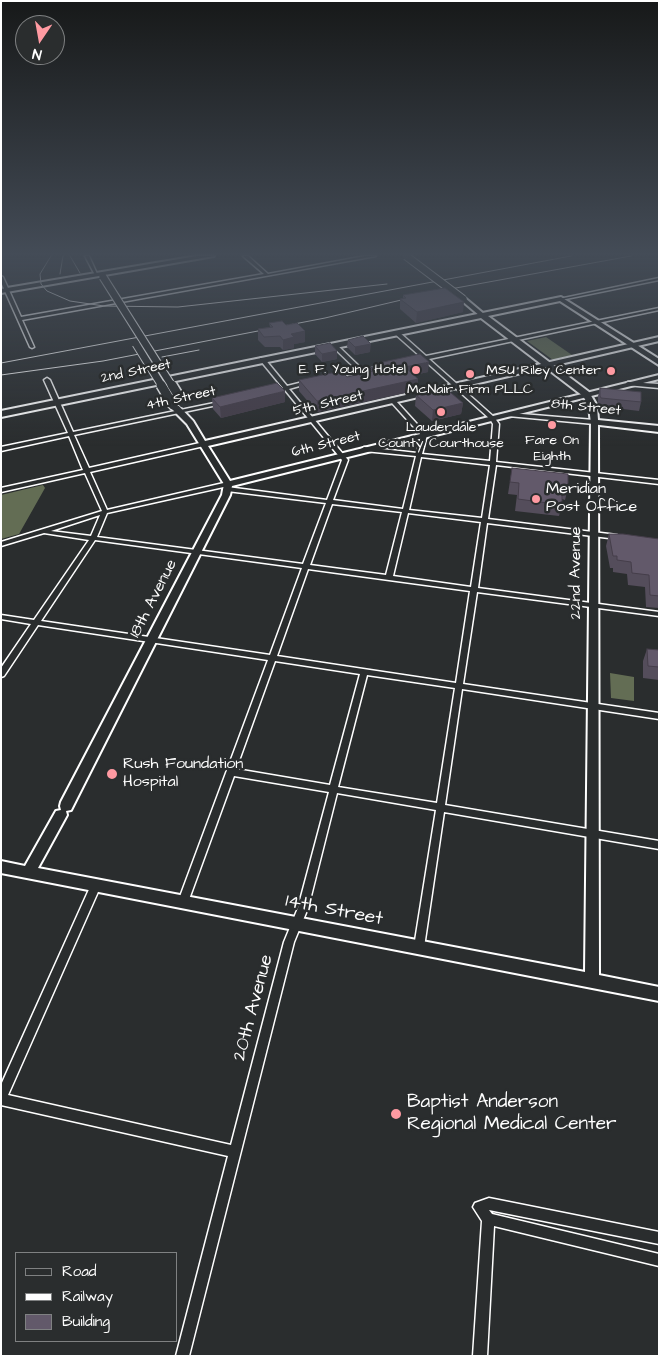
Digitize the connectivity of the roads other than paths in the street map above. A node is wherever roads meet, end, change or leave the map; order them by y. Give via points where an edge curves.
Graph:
1 (20, 319) edge
2 (125, 319) edge
3 (462, 319) edge
4 (488, 319) edge
5 (591, 319) edge
6 (608, 319) edge
7 (595, 322) junction
8 (397, 333) junction
9 (515, 339) junction
10 (659, 339) edge
11 (334, 345) junction
12 (631, 346) junction
13 (32, 347) dead end
14 (426, 358) junction
15 (262, 359) junction
16 (408, 362) edge
17 (659, 363) edge
18 (389, 366) edge
19 (550, 366) junction
20 (362, 372) junction
21 (659, 377) edge
22 (327, 379) edge
23 (47, 380) dead end
24 (310, 383) edge
25 (628, 384) junction
26 (458, 386) junction
27 (659, 386) edge
28 (286, 388) junction
29 (267, 392) edge
30 (586, 394) junction
31 (228, 400) edge
32 (57, 402) junction
33 (394, 402) junction
34 (179, 406) junction
35 (1, 414) edge
36 (510, 415) junction
37 (492, 418) junction
38 (313, 420) junction
39 (594, 422) junction
40 (659, 429) edge
41 (71, 434) junction
42 (424, 435) junction
43 (204, 444) junction
44 (1, 449) edge
45 (364, 450) junction
46 (342, 455) junction
47 (420, 456) junction
48 (493, 465) junction
49 (87, 471) junction
50 (594, 474) junction
51 (659, 482) edge
52 (227, 486) junction
53 (1, 490) edge
54 (330, 502) junction
55 (106, 512) junction
56 (406, 512) junction
57 (484, 521) junction
58 (46, 532) junction
59 (594, 534) junction
60 (92, 538) junction
61 (622, 538) edge
62 (1, 544) edge
63 (197, 552) junction
64 (306, 567) junction
65 (389, 578) junction
66 (474, 589) junction
67 (594, 605) junction
68 (659, 614) edge
69 (1, 616) edge
70 (36, 621) junction
71 (153, 639) junction
72 (273, 657) junction
73 (364, 671) junction
74 (1, 674) edge
75 (459, 685) junction
76 (594, 706) junction
77 (659, 716) edge
78 (232, 772) junction
79 (334, 789) junction
80 (440, 807) junction
81 (593, 833) junction
82 (659, 845) edge
83 (1, 867) edge
84 (29, 872) junction
85 (96, 885) junction
86 (183, 902) junction
87 (297, 924) junction
88 (420, 947) junction
89 (592, 980) junction
90 (659, 994) edge
91 (1, 1098) edge
92 (234, 1152) junction
93 (488, 1219) junction
94 (659, 1238) edge
95 (659, 1260) edge
96 (182, 1356) edge
97 (480, 1356) edge

1 - 13 street
2 - 34 street, bridge
3 - 8 main road, 2nd Street
4 - 9 main road
5 - 7 main road
6 - 7 street
7 - 9 street
7 - 12 main road
8 - 11 main road, 2nd Street
8 - 14 street
9 - 14 street
9 - 19 main road
10 - 12 street, 5th Street
11 - 15 main road, 2nd Street
11 - 20 street
12 - 17 main road
12 - 19 street, 5th Street
14 - 16 street
14 - 26 street
15 - 28 street
15 - 32 main road, 2nd Street
18 - 20 street
19 - 26 street, 5th Street
19 - 30 main road
20 - 22 street
21 - 25 street, 6th Street
23 - 32 street
24 - 28 street
25 - 27 street
25 - 30 street, 6th Street
26 - 33 street, 5th Street
26 - 37 street
28 - 29 street
28 - 38 street
30 - 36 street, 6th Street
30 - 39 main road, 22nd Avenue via 593,406
31 - 34 street, 4th Street
32 - 35 main road, 2nd Street
32 - 41 street
33 - 38 street, 5th Street
33 - 42 street
34 - 41 street, 4th Street
34 - 43 street
36 - 37 street, 6th Street
36 - 39 street, 8th Street
37 - 42 street, 6th Street
37 - 48 street via 496,424
38 - 43 street, 5th Street
38 - 46 street
39 - 40 main road, 8th Street
39 - 50 street, 22nd Avenue
41 - 44 street, 4th Street
41 - 49 street
42 - 45 street, 6th Street
42 - 47 street
43 - 49 street, 5th Street
43 - 52 street
45 - 46 street, 6th Street
45 - 47 street
46 - 52 street, 6th Street
46 - 54 street via 345,460
47 - 48 street
47 - 56 street
48 - 50 street
48 - 57 street
49 - 53 street, 5th Street
49 - 55 street
50 - 51 street
50 - 59 street, 22nd Avenue
52 - 54 street
52 - 55 street, 6th Street
52 - 63 street, 18th Avenue via 226,495
54 - 56 street
54 - 64 street
55 - 58 street, 6th Street
55 - 60 street
56 - 57 street
56 - 65 street
57 - 59 street
57 - 66 street
58 - 60 street
58 - 62 street, 6th Street
59 - 61 street
59 - 67 street, 22nd Avenue
60 - 63 street
60 - 70 street
63 - 64 street
63 - 71 street, 18th Avenue
64 - 65 street
64 - 72 street
65 - 66 street
66 - 67 street
66 - 75 street
67 - 68 street
67 - 76 street, 22nd Avenue
69 - 70 street
70 - 71 street
70 - 74 street
71 - 72 street
71 - 84 street, 18th Avenue
72 - 73 street
72 - 78 street
73 - 75 street
73 - 79 street, 20th Avenue
75 - 76 street
75 - 80 street
76 - 77 street
76 - 81 street, 22nd Avenue
78 - 79 street
78 - 86 street
79 - 80 street
79 - 87 street, 20th Avenue via 304,908
80 - 81 street
80 - 88 street
81 - 82 street
81 - 89 street, 22nd Avenue
83 - 84 street, 14th Street
84 - 85 street, 14th Street
85 - 86 street, 14th Street
85 - 91 street
86 - 87 street, 14th Street
87 - 88 street, 14th Street
87 - 92 street, 20th Avenue via 289,942
88 - 89 street, 14th Street
89 - 90 street, 14th Street
91 - 92 street
92 - 96 street, 20th Avenue
93 - 94 street via 479,1207 489,1204
93 - 95 street
93 - 97 street

